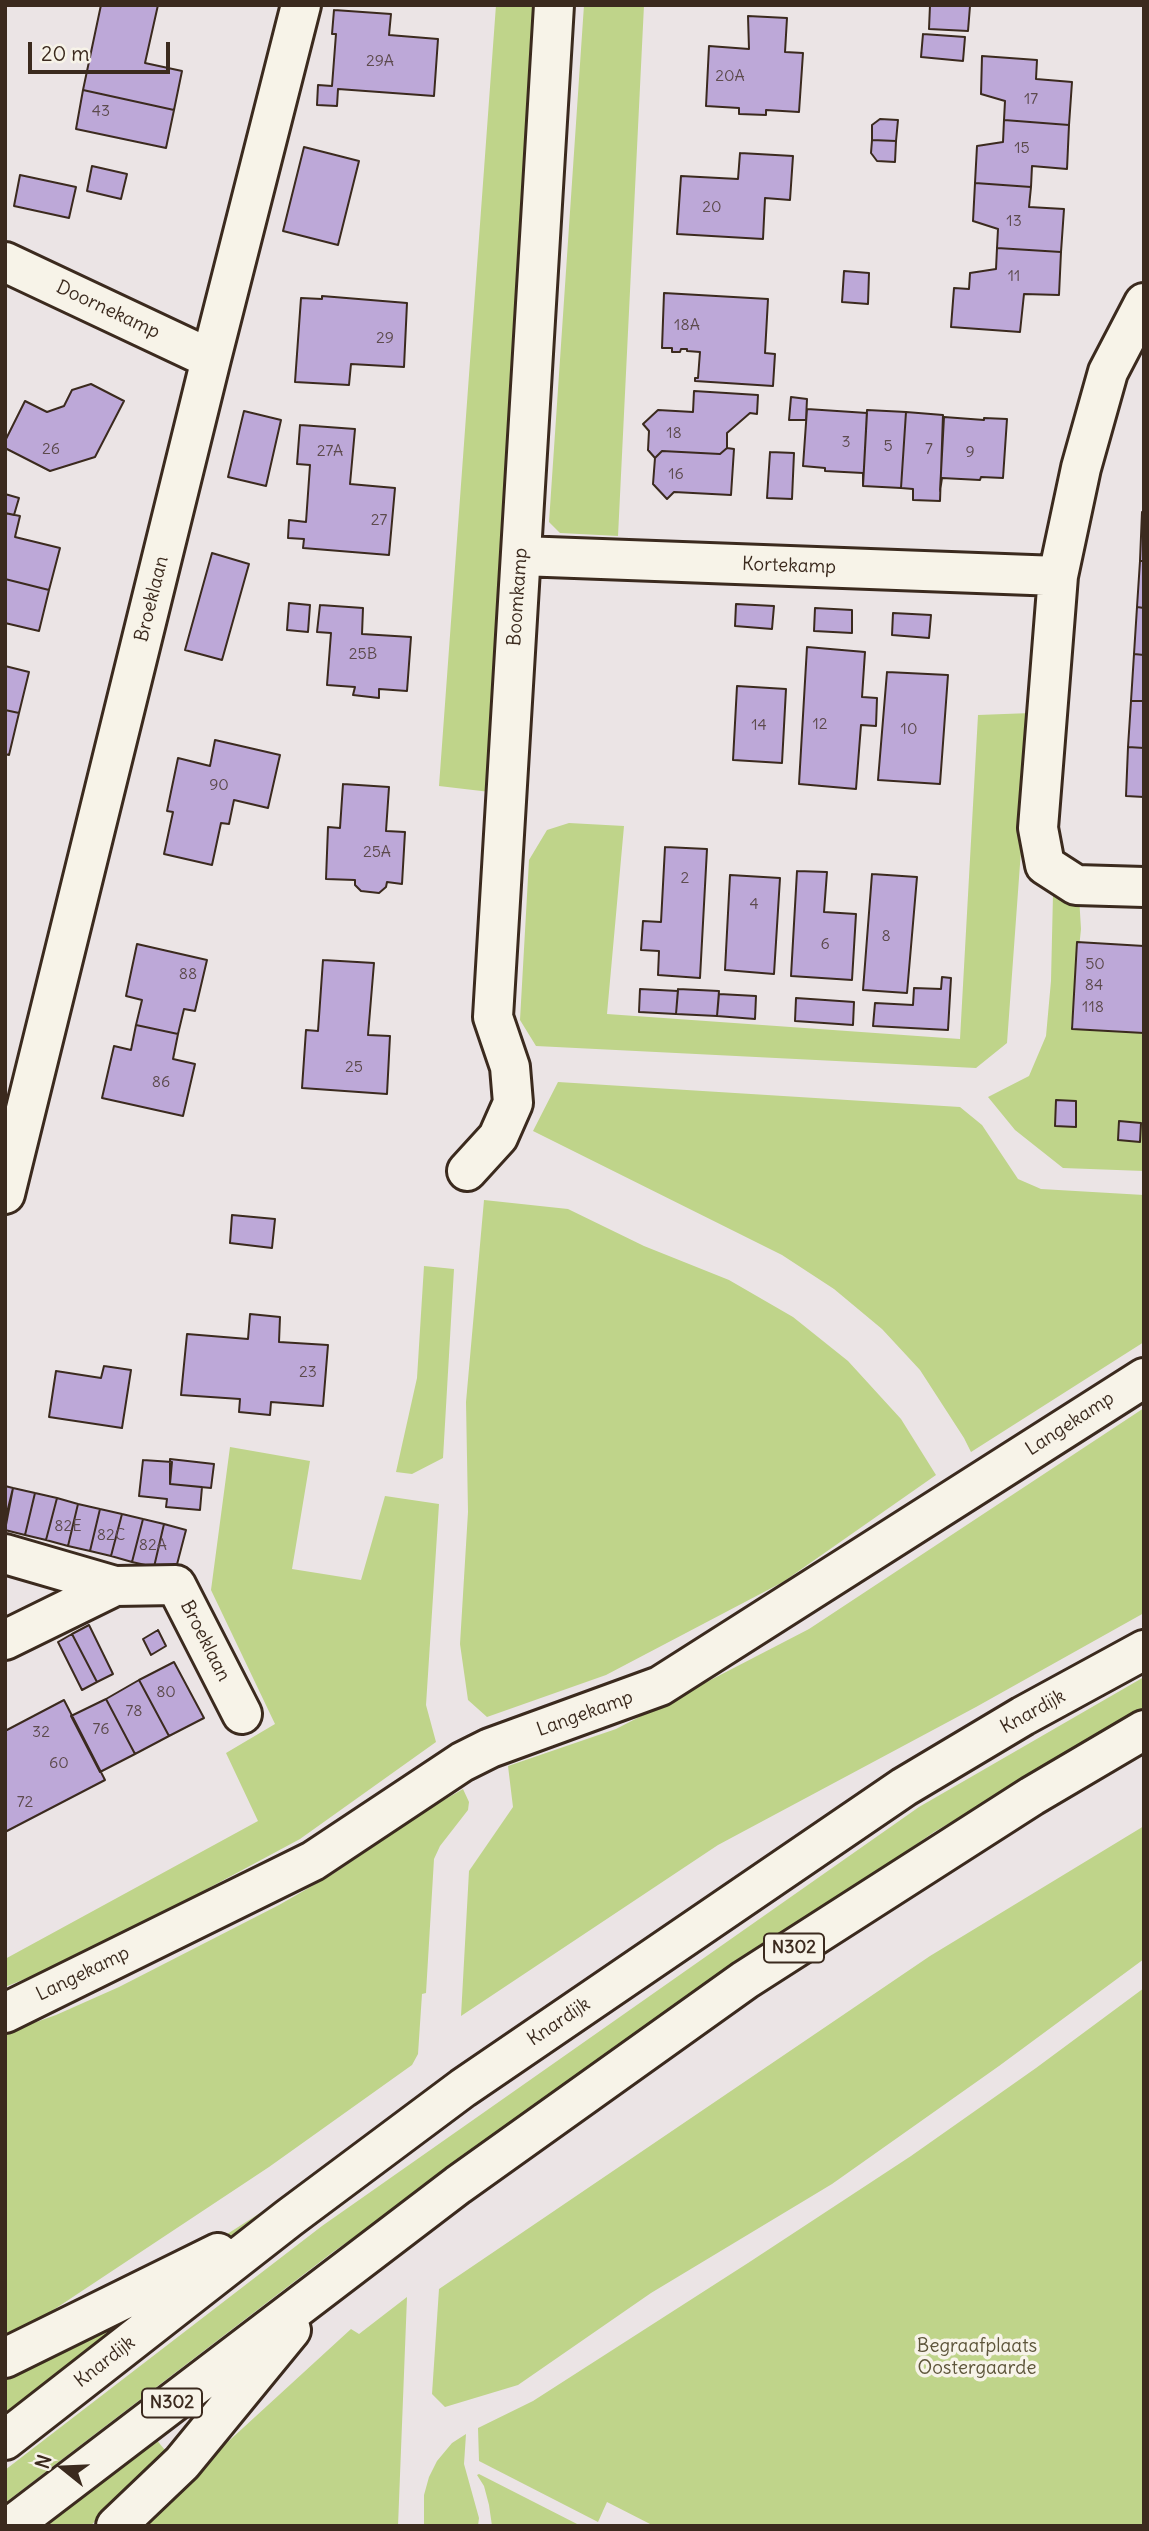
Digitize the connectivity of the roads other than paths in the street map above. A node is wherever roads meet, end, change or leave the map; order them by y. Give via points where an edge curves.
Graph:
1 (300, 5) edge
2 (554, 5) edge
3 (5, 262) edge
4 (1144, 303) edge
5 (211, 359) junction
6 (520, 556) junction
7 (1058, 576) junction
8 (1144, 887) edge
9 (13, 1125) edge
10 (467, 1171) dead end
11 (5, 1194) edge
12 (1144, 1378) edge
13 (5, 1554) edge
14 (115, 1586) junction
15 (5, 1640) edge
16 (1144, 1650) edge
17 (242, 1714) dead end
18 (1144, 1730) edge
19 (5, 2013) edge
20 (289, 2218) junction
21 (332, 2279) junction
22 (5, 2358) edge
23 (5, 2440) edge
24 (11, 2526) edge
25 (116, 2526) edge

1 - 5 street, Broeklaan
2 - 6 street, Boomkamp
3 - 5 street, Doornekamp
4 - 7 street via 1108,372
5 - 9 street, Broeklaan
6 - 7 street, Kortekamp
6 - 10 street, Boomkamp via 493,1017 510,1067 513,1103 498,1136
7 - 8 street via 1038,828 1045,865 1076,885
9 - 11 street, Broeklaan
12 - 19 street, Langekamp via 660,1686 490,1748 313,1861
13 - 14 street, Broeklaan
14 - 15 street, Broeklaan
14 - 17 street, Broeklaan via 176,1585
16 - 20 street, Knardijk via 904,1787 463,2088
18 - 21 street, N302 via 1020,1803 745,1980
20 - 22 street
20 - 23 street, Knardijk
21 - 24 street, N302
21 - 25 street via 182,2463

